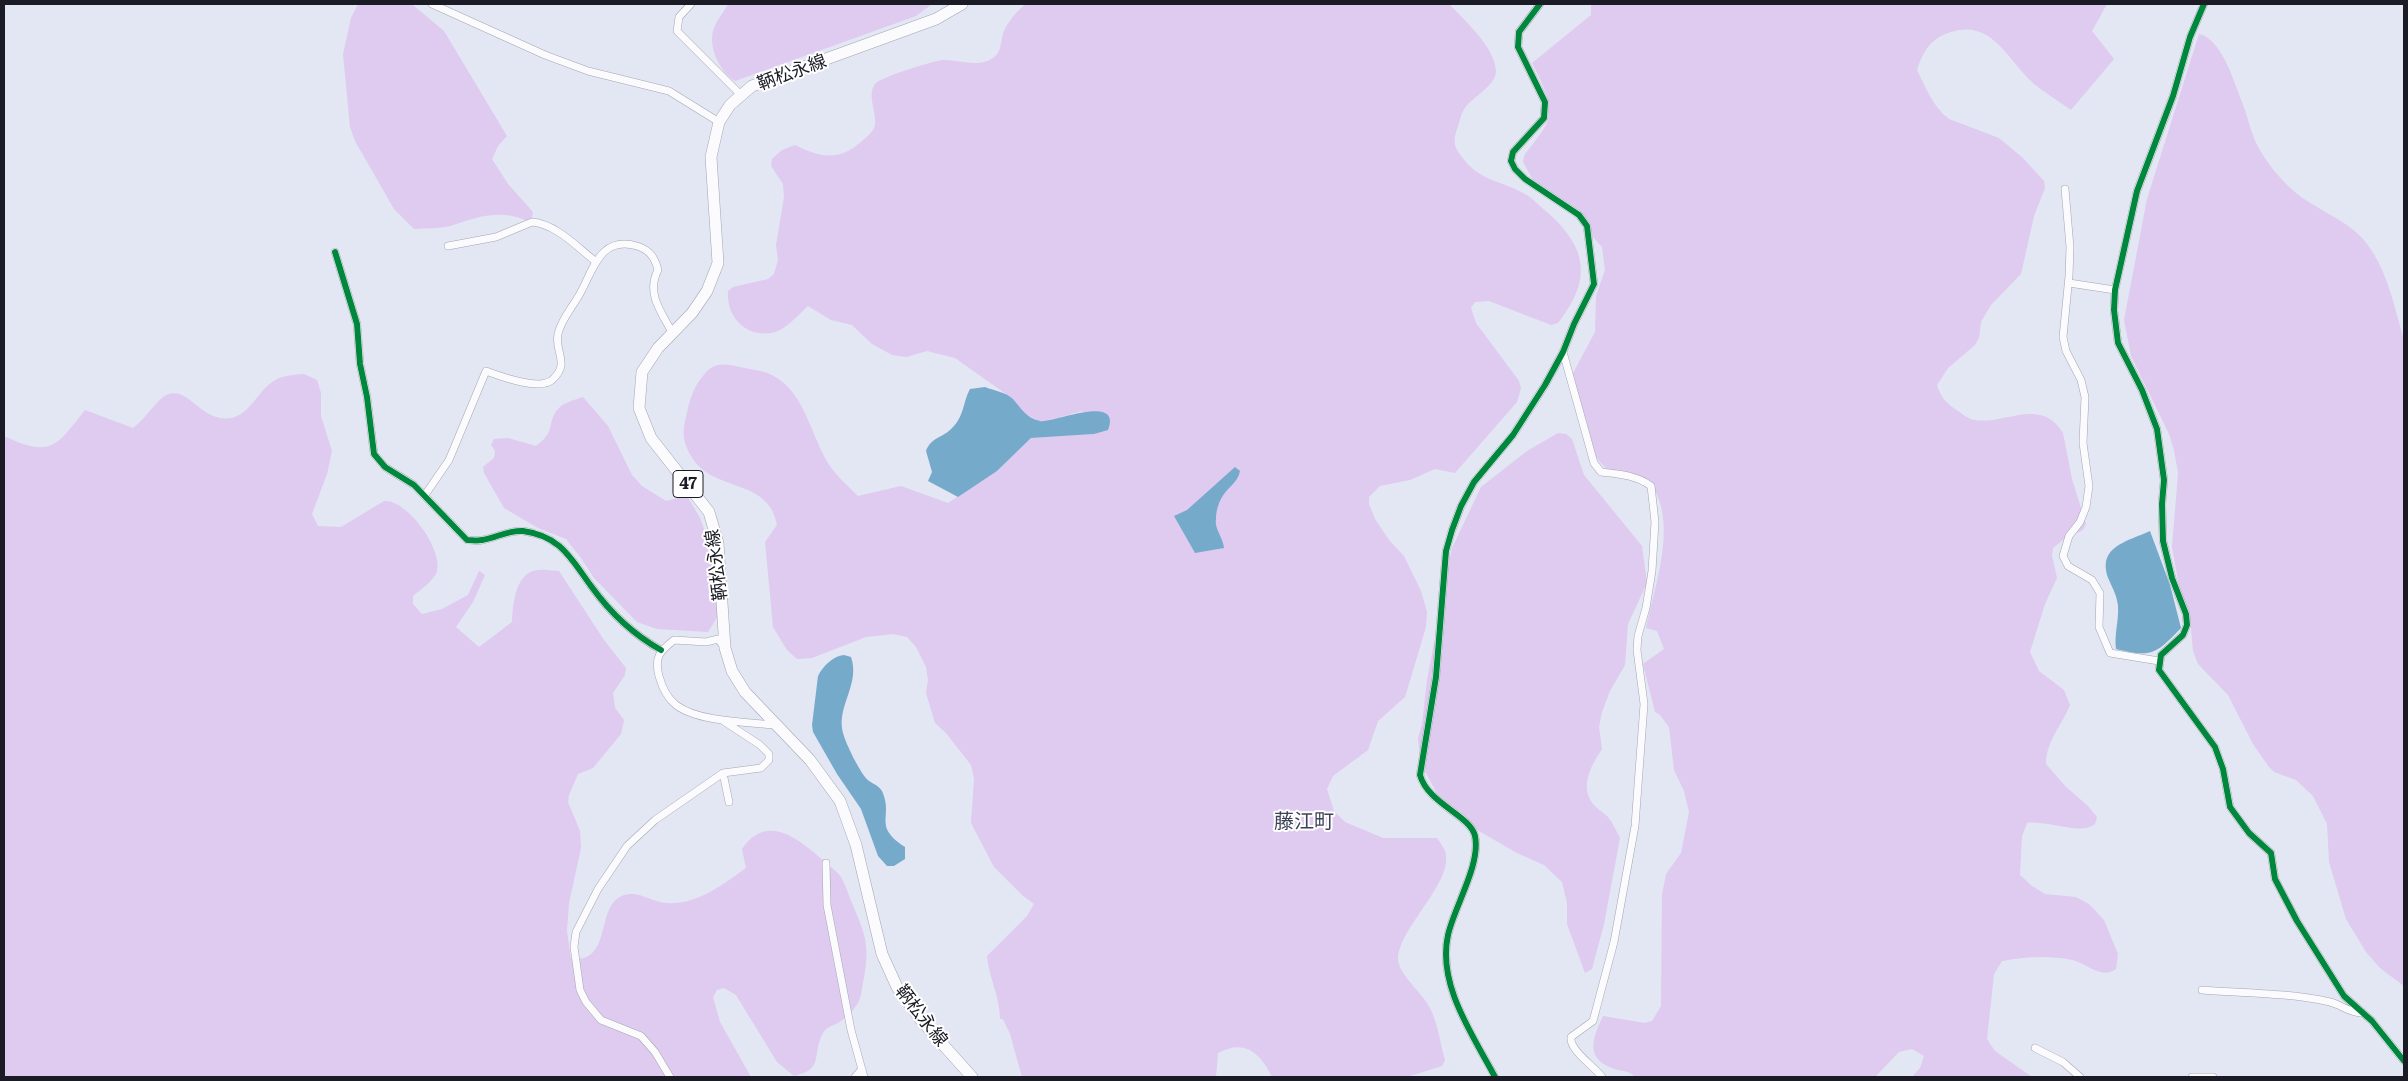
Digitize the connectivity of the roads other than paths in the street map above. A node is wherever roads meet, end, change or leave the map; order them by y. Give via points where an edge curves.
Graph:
1 (432, 4) edge
2 (691, 4) edge
3 (962, 4) edge
4 (1540, 4) edge
5 (2204, 4) edge
6 (741, 94) junction
7 (719, 122) junction
8 (2065, 189) dead end
9 (448, 246) dead end
10 (335, 252) dead end
11 (595, 261) junction
12 (2068, 283) junction
13 (2115, 290) junction
14 (672, 332) junction
15 (1563, 352) junction
16 (425, 495) junction
17 (725, 648) junction
18 (661, 650) junction
19 (2159, 661) junction
20 (722, 720) junction
21 (775, 725) junction
22 (723, 773) junction
23 (729, 802) dead end
24 (826, 863) dead end
25 (2202, 990) dead end
26 (2363, 1013) junction
27 (2035, 1048) dead end
28 (2404, 1061) edge
29 (862, 1069) junction
30 (670, 1077) edge
31 (855, 1077) edge
32 (864, 1077) edge
33 (972, 1077) edge
34 (1495, 1077) edge
35 (1602, 1077) edge
36 (2080, 1077) edge
37 (2192, 1077) edge
38 (2213, 1077) edge

1 - 7 street via 588,71 669,91
2 - 6 street via 680,17 677,31
3 - 6 main road, 鞆松永線 / 47 via 936,19 752,86
4 - 15 street via 1519,32 1518,47 1545,102 1544,118 1512,152 1511,161 1525,179 1579,214 1590,234 1594,284
5 - 13 street via 2136,191
6 - 7 main road, 鞆松永線 / 47
7 - 14 main road, 鞆松永線 / 47 via 711,157 718,263 707,291 692,313
8 - 12 street via 2070,248
9 - 11 street via 496,237 532,222 551,227
10 - 16 street via 357,324 374,454 385,467
11 - 14 street via 615,245 632,244 646,248 655,259 658,270 652,281 653,290
11 - 16 street via 558,336 560,372 550,382 542,384 526,383 486,371 449,460
12 - 13 street
12 - 19 street via 2063,336 2085,397 2083,443 2089,486 2086,507 2069,536 2063,556 2068,566 2092,580 2100,592 2099,627 2110,653
13 - 19 street via 2118,343 2157,429 2164,480 2163,541 2172,578 2186,614 2183,636 2161,655
14 - 17 main road, 鞆松永線 / 47 via 642,372 639,408 651,438 710,512 718,543
15 - 34 street via 1513,435 1474,482 1452,530 1446,551 1436,676 1420,775 1422,784 1436,800 1475,834 1474,861 1448,936 1446,970 1462,1012
15 - 35 street via 1594,463 1601,472 1625,474 1651,486 1655,522 1652,571 1637,643 1644,704 1635,826 1614,942 1593,1021 1571,1037 1570,1042
16 - 18 street via 467,540 482,540 509,531 524,532 548,538 562,547 611,609 645,641
17 - 18 street via 718,639 706,642 674,640
17 - 21 main road, 鞆松永線 / 47 via 732,671 744,692
18 - 20 street via 658,669 663,690 677,706
19 - 26 street via 2159,670 2215,747 2223,769 2230,808 2271,853 2275,878 2297,921 2344,996
20 - 21 street
20 - 22 street via 760,744 769,754 769,760 761,768
21 - 33 main road, 鞆松永線 / 47 via 810,760 840,802 856,845 882,954 897,987 921,1020
22 - 23 street
22 - 30 street via 656,820 627,846 598,889 576,932 574,947 580,990 586,1002 601,1020 642,1036
24 - 29 street via 827,905 851,1030
25 - 26 street via 2332,1002 2353,1013
26 - 28 street
27 - 36 street via 2063,1062
29 - 31 street
29 - 32 street
37 - 38 street

